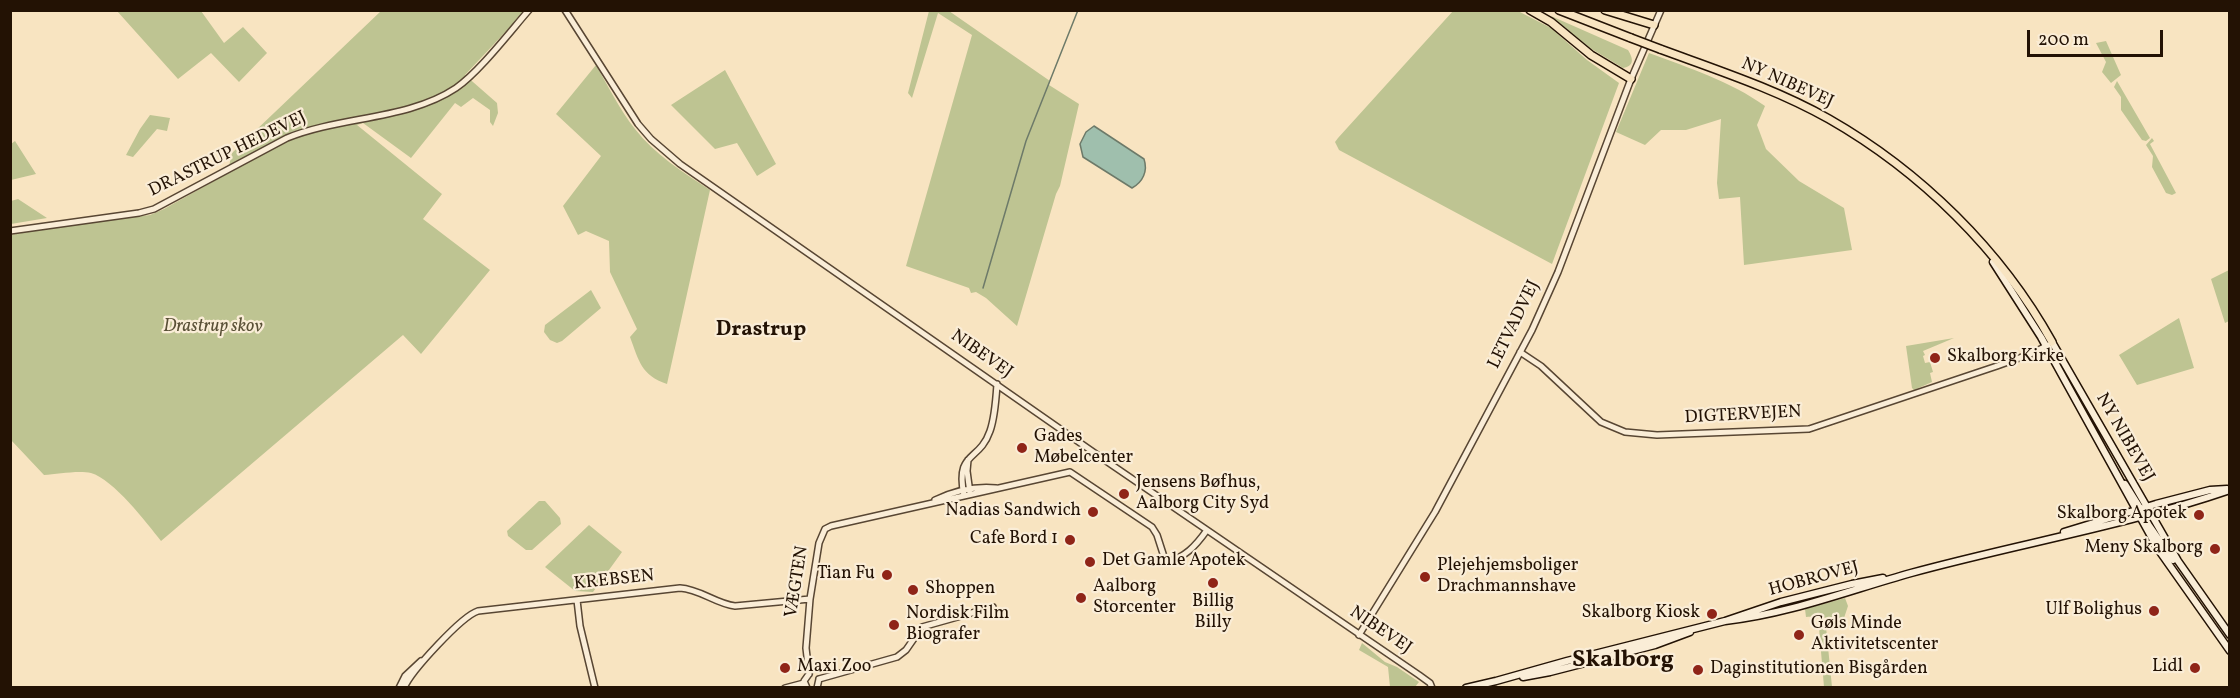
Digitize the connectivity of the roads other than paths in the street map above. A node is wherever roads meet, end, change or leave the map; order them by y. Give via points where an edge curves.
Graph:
1 (529, 10) edge
2 (565, 10) edge
3 (1530, 10) edge
4 (1559, 10) edge
5 (1605, 10) edge
6 (1661, 10) edge
7 (1654, 25) junction
8 (1631, 79) junction
9 (10, 231) edge
10 (1973, 235) junction
11 (1993, 262) joint
12 (2049, 344) junction
13 (1520, 352) junction
14 (997, 384) junction
15 (2229, 490) edge
16 (967, 493) junction
17 (2143, 513) junction
18 (1207, 530) junction
19 (2040, 540) junction
20 (2170, 567) junction
21 (810, 599) junction
22 (577, 600) junction
23 (993, 608) dead end
24 (2200, 610) junction
25 (2212, 610) junction
26 (1359, 635) junction
27 (2229, 635) edge
28 (2229, 642) edge
29 (434, 650) junction
30 (2229, 651) edge
31 (809, 674) junction
32 (819, 679) junction
33 (805, 685) edge
34 (595, 686) edge
35 (399, 687) edge
36 (404, 687) edge
37 (785, 687) edge
38 (817, 687) edge
39 (1430, 687) edge
40 (1466, 687) edge
41 (1474, 687) edge

1 - 9 street, DRASTRUP HEDEVEJ via 464,82 433,101 307,130 154,209
2 - 14 street, NIBEVEJ via 629,111 664,152
3 - 8 highway
4 - 10 highway, NY NIBEVEJ, bridge via 1788,99 1827,118 1868,142 1920,183
5 - 7 highway
6 - 7 street, LETVADVEJ
7 - 8 street, LETVADVEJ
8 - 13 street, LETVADVEJ via 1558,272
10 - 11 highway, NY NIBEVEJ
10 - 12 highway, NY NIBEVEJ via 2009,275
11 - 12 main road, NY NIBEVEJ
12 - 13 street, DIGTERVEJEN via 2017,359 1809,429 1657,435 1625,432 1601,422 1541,366
12 - 17 main road, NY NIBEVEJ
12 - 17 main road, NY NIBEVEJ via 2115,472
13 - 26 street, LETVADVEJ via 1435,512
14 - 16 street via 990,431 962,470
14 - 18 street, NIBEVEJ
15 - 17 main road, HOBROVEJ
15 - 17 main road, HOBROVEJ via 2210,490
16 - 18 street via 1065,472 1075,474 1152,527 1166,563 1190,551
16 - 21 street, VÆGTEN via 946,495 928,503 831,526 821,535
17 - 19 main road, HOBROVEJ
17 - 19 main road, HOBROVEJ
17 - 20 main road
17 - 25 main road
18 - 26 street, NIBEVEJ
19 - 41 main road, HOBROVEJ via 1804,596 1655,645
20 - 24 main road
20 - 25 main road via 2204,608
21 - 22 street, KREBSEN via 735,606 680,588
21 - 31 street, VÆGTEN via 806,648
22 - 29 street, KREBSEN via 471,614
22 - 34 street
23 - 32 street via 922,627 897,657
24 - 28 main road via 2208,613
24 - 30 main road
25 - 27 main road
26 - 39 street, NIBEVEJ via 1430,682
29 - 35 street, KREBSEN via 405,676
29 - 36 street, KREBSEN
31 - 32 street
31 - 33 street via 804,678
32 - 38 street
33 - 37 street
40 - 41 main road, HOBROVEJ

